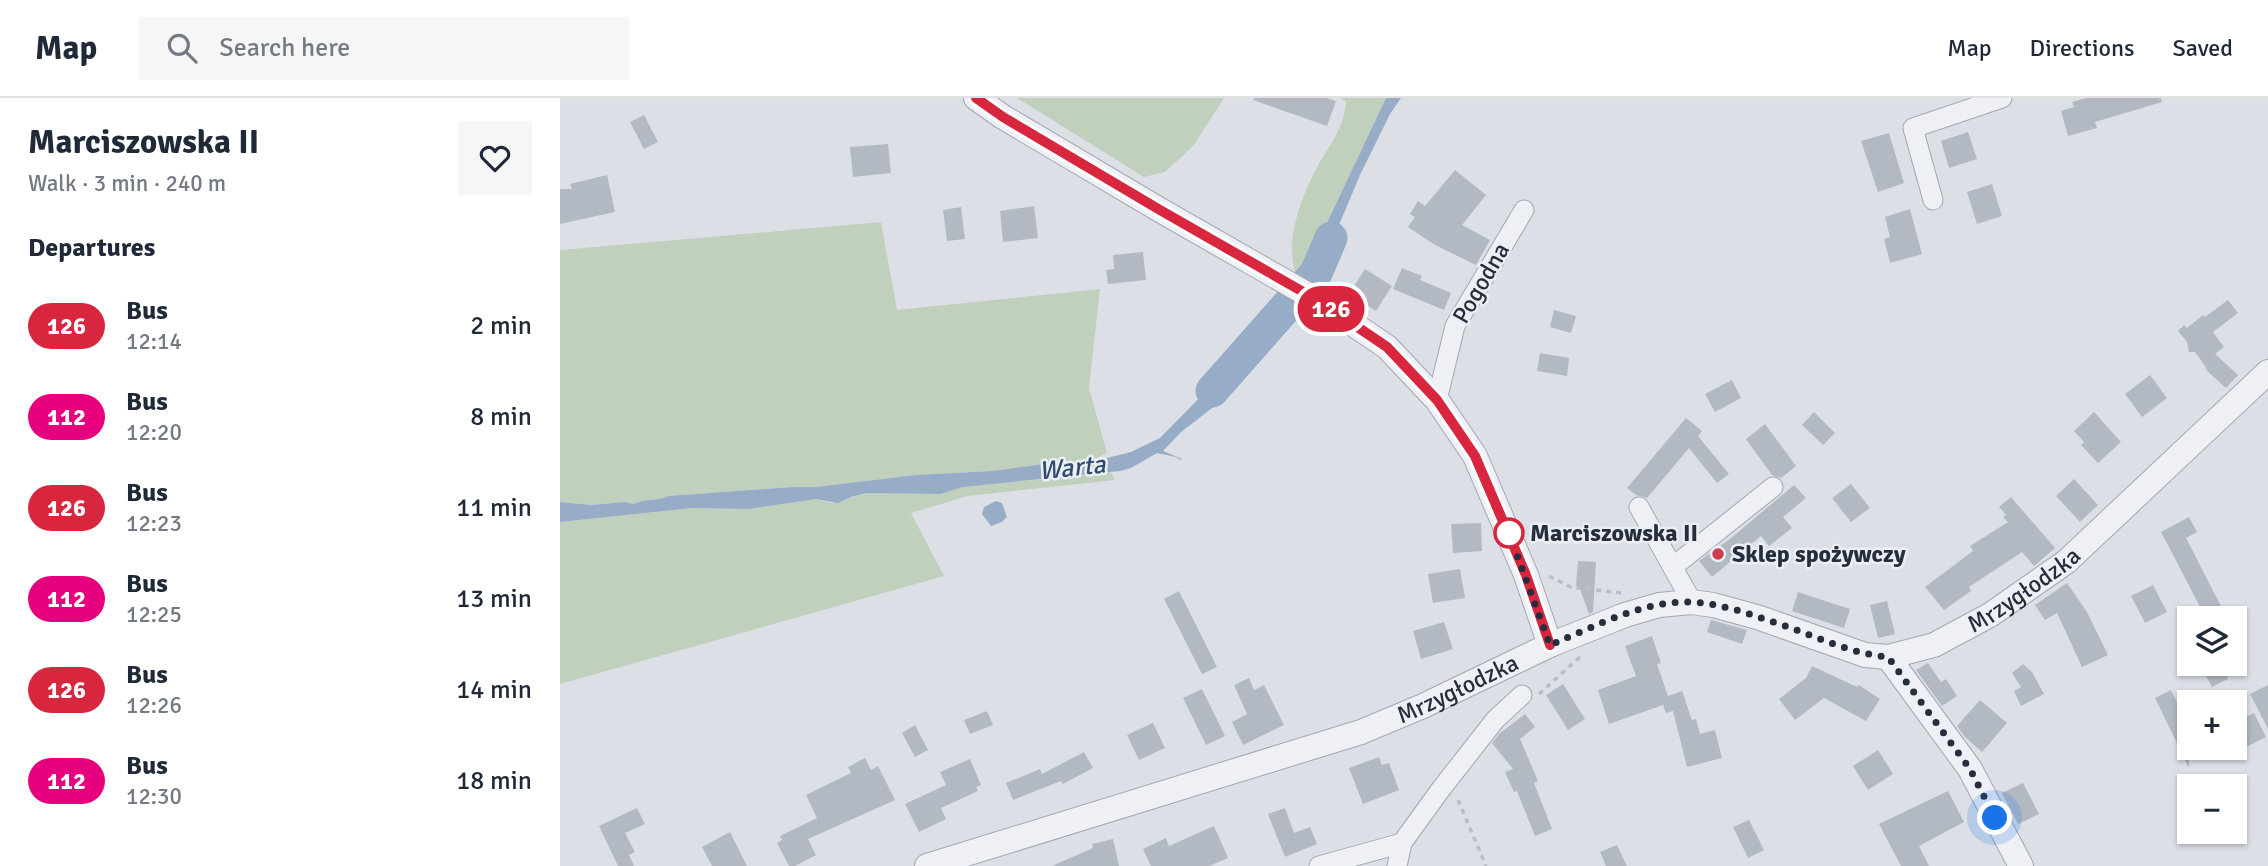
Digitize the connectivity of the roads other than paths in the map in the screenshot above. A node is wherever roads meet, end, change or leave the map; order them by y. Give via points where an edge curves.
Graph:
1 (976, 98) edge
2 (2002, 98) edge
3 (1933, 200) dead end
4 (1524, 210) dead end
5 (2268, 372) edge
6 (1437, 400) junction
7 (1773, 487) dead end
8 (1639, 506) dead end
9 (1674, 566) junction
10 (1692, 602) junction
11 (1550, 645) junction
12 (1888, 657) junction
13 (1530, 695) road end
14 (1402, 843) junction
15 (927, 866) edge
16 (1319, 866) edge
17 (1397, 866) edge
18 (2021, 866) edge

1 - 6 street via 1319,301 1387,347
2 - 3 street via 1913,128
4 - 6 street, Pogodna via 1455,326
5 - 12 street, Mrzygłodzka via 2053,573 1961,632 1918,651
6 - 11 street via 1475,456 1526,575
7 - 9 street
8 - 9 street
9 - 10 street
10 - 11 street, Mrzygłodzka via 1642,609
10 - 12 street, Mrzygłodzka via 1757,617 1865,655
11 - 15 street, Mrzygłodzka via 1361,732
12 - 18 street via 1970,769
13 - 14 street via 1495,720
14 - 16 street
14 - 17 street

